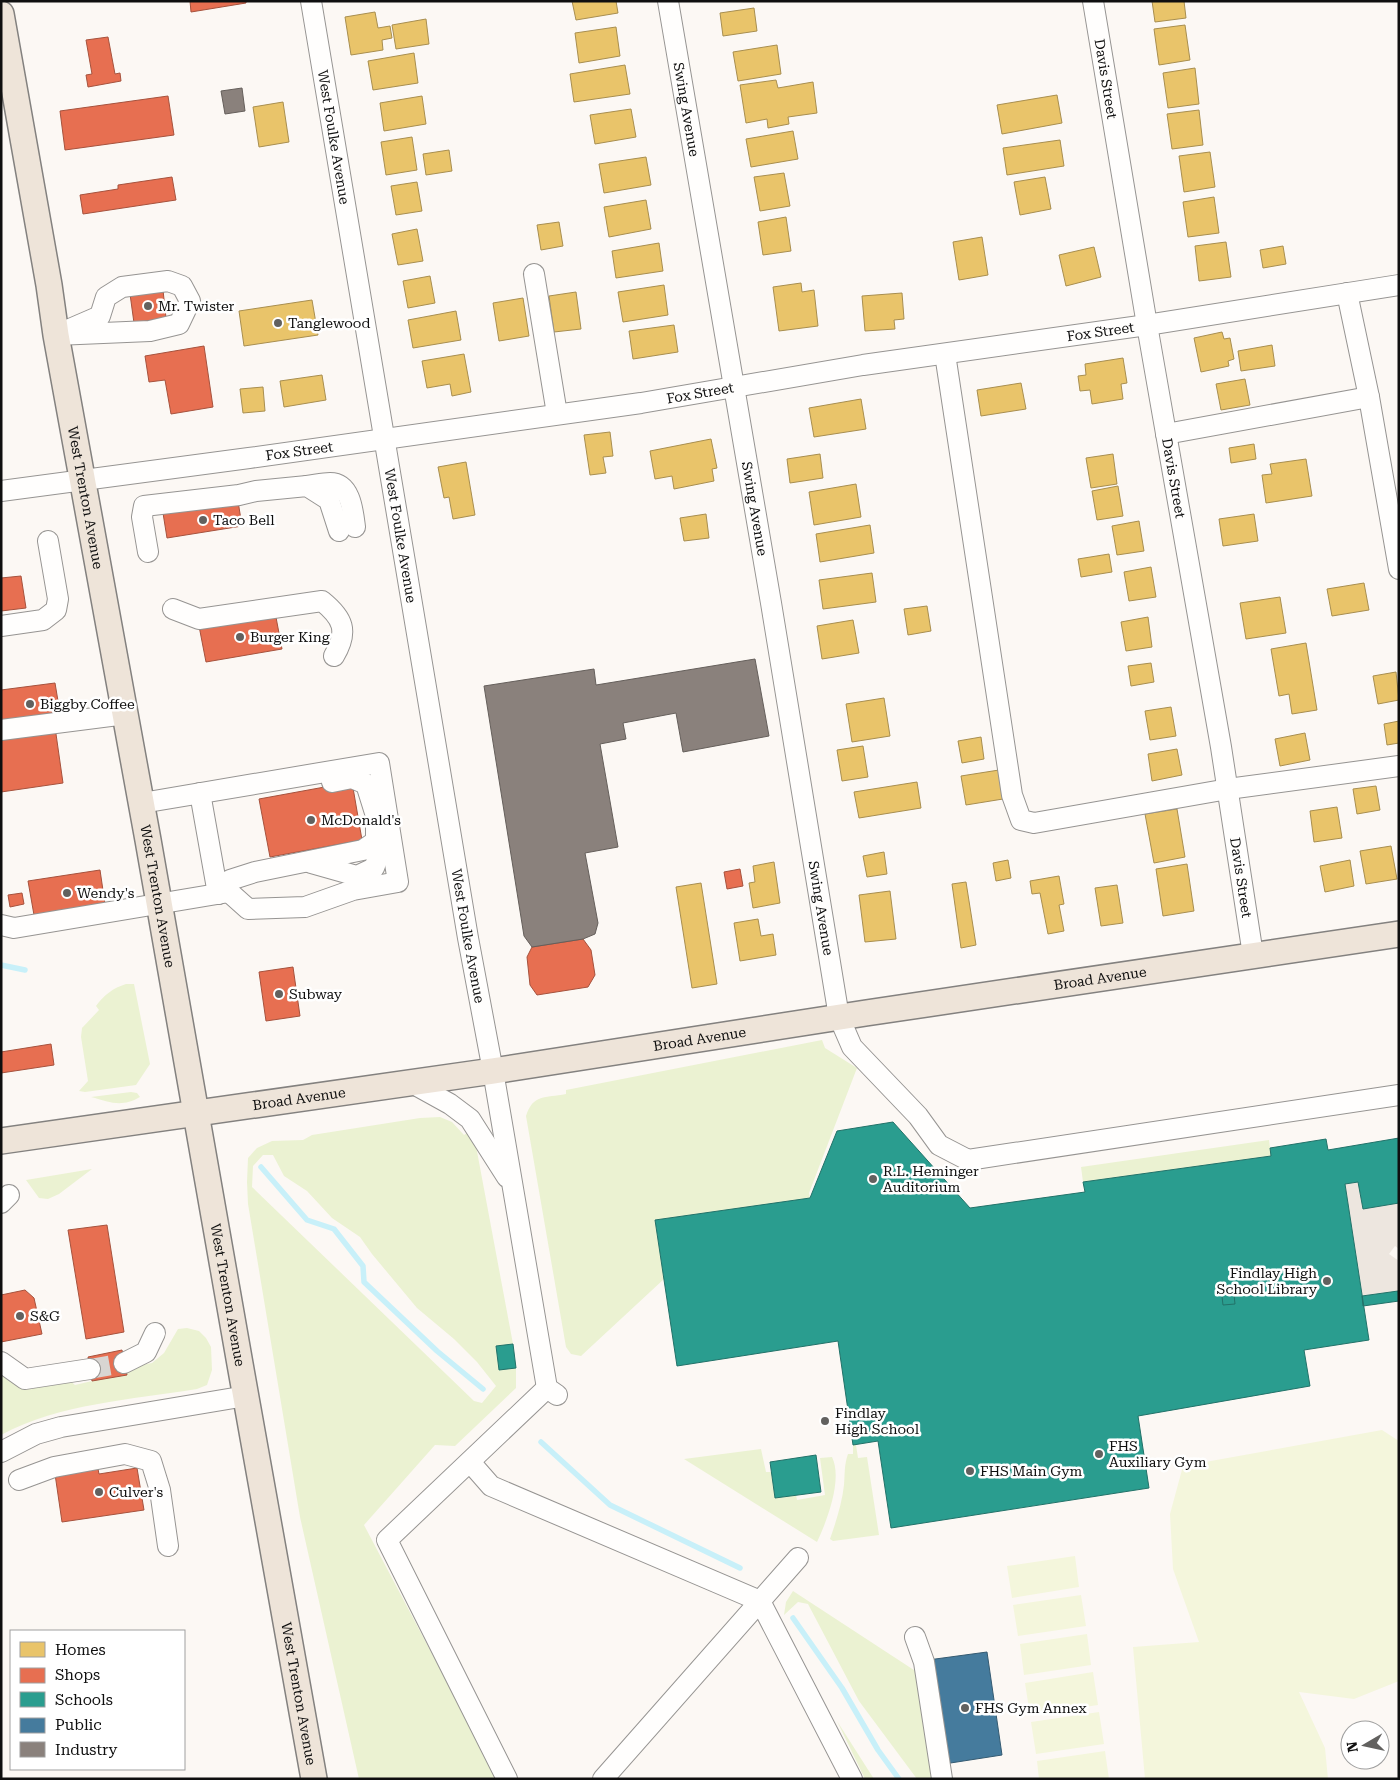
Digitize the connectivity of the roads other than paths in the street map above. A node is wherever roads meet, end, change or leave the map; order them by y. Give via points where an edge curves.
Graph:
1 (311, 1) edge
2 (668, 1) edge
3 (1093, 1) edge
4 (1, 14) edge
5 (534, 274) dead end
6 (1399, 285) edge
7 (1347, 293) junction
8 (1147, 325) junction
9 (56, 335) junction
10 (945, 354) junction
11 (734, 387) junction
12 (1369, 398) junction
13 (557, 414) junction
14 (1166, 434) junction
15 (384, 438) junction
16 (83, 480) junction
17 (1, 491) edge
18 (347, 529) dead end
19 (48, 541) dead end
20 (148, 552) dead end
21 (1399, 569) edge
22 (173, 609) dead end
23 (1, 626) edge
24 (334, 656) dead end
25 (126, 714) junction
26 (1, 730) edge
27 (1399, 766) edge
28 (233, 788) junction
29 (1228, 789) junction
30 (200, 793) junction
31 (142, 803) junction
32 (218, 894) junction
33 (160, 904) junction
34 (1, 925) edge
35 (1399, 934) edge
36 (1254, 955) junction
37 (839, 1017) junction
38 (493, 1071) junction
39 (412, 1083) junction
40 (1399, 1095) edge
41 (196, 1113) junction
42 (1, 1141) edge
43 (513, 1187) junction
44 (155, 1333) dead end
45 (1, 1362) edge
46 (124, 1363) tunnel mouth
47 (90, 1369) tunnel mouth
48 (246, 1396) junction
49 (1, 1452) edge
50 (470, 1462) junction
51 (19, 1480) dead end
52 (168, 1546) dead end
53 (798, 1558) dead end
54 (760, 1601) junction
55 (915, 1638) dead end
56 (314, 1779) edge
57 (507, 1779) edge
58 (602, 1779) edge
59 (852, 1779) edge
60 (942, 1779) edge

1 - 15 street, West Foulke Avenue
2 - 11 street, Swing Avenue
3 - 8 street, Davis Street
4 - 9 main road, West Trenton Avenue
5 - 13 street
6 - 7 street, Fox Street
7 - 8 street, Fox Street
7 - 12 street
8 - 10 street, Fox Street
8 - 14 street, Davis Street
9 - 9 street via 150,331 179,324 190,301 182,286 168,281 122,287 106,297 100,316
9 - 16 main road, West Trenton Avenue
10 - 11 street, Fox Street
10 - 29 street via 1012,795 1021,820 1034,823
11 - 13 street, Fox Street
11 - 37 street, Swing Avenue
12 - 14 street
12 - 21 street
13 - 15 street, Fox Street
14 - 29 street, Davis Street
15 - 16 street, Fox Street
15 - 38 street, West Foulke Avenue
16 - 17 street, Fox Street
16 - 25 main road, West Trenton Avenue
18 - 20 street via 329,500 307,486 256,491 144,506 142,517
19 - 23 street via 58,599 56,610 43,620
22 - 24 street via 199,619 322,600 337,613 342,628 341,645
25 - 26 street
25 - 31 main road, West Trenton Avenue
27 - 29 street
28 - 30 street
28 - 32 street via 267,793 352,778 366,784 376,816 376,841 363,850 230,880
28 - 32 street via 379,763 398,882 353,890 305,907 248,909 229,892
29 - 36 street, Davis Street
30 - 31 street
30 - 32 street
31 - 33 main road, West Trenton Avenue
32 - 33 street
33 - 34 street via 14,928
33 - 41 main road, West Trenton Avenue
35 - 36 main road, Broad Avenue
36 - 37 main road, Broad Avenue
37 - 38 main road, Broad Avenue
37 - 40 street, Swing Avenue via 852,1047 918,1116 939,1145 968,1160
38 - 39 main road, Broad Avenue
38 - 43 street, West Foulke Avenue
39 - 41 main road, Broad Avenue
39 - 43 street via 470,1119
41 - 42 main road, Broad Avenue
41 - 48 main road, West Trenton Avenue
43 - 50 street, West Foulke Avenue via 552,1391
44 - 46 street via 146,1352
45 - 47 street via 25,1378
48 - 49 street via 61,1427 36,1434
48 - 56 main road, West Trenton Avenue
50 - 54 street via 490,1486
50 - 57 street via 387,1540
51 - 52 street via 54,1467 125,1454 151,1461 160,1490
53 - 54 street
54 - 58 street
54 - 59 street
55 - 60 street via 924,1662

